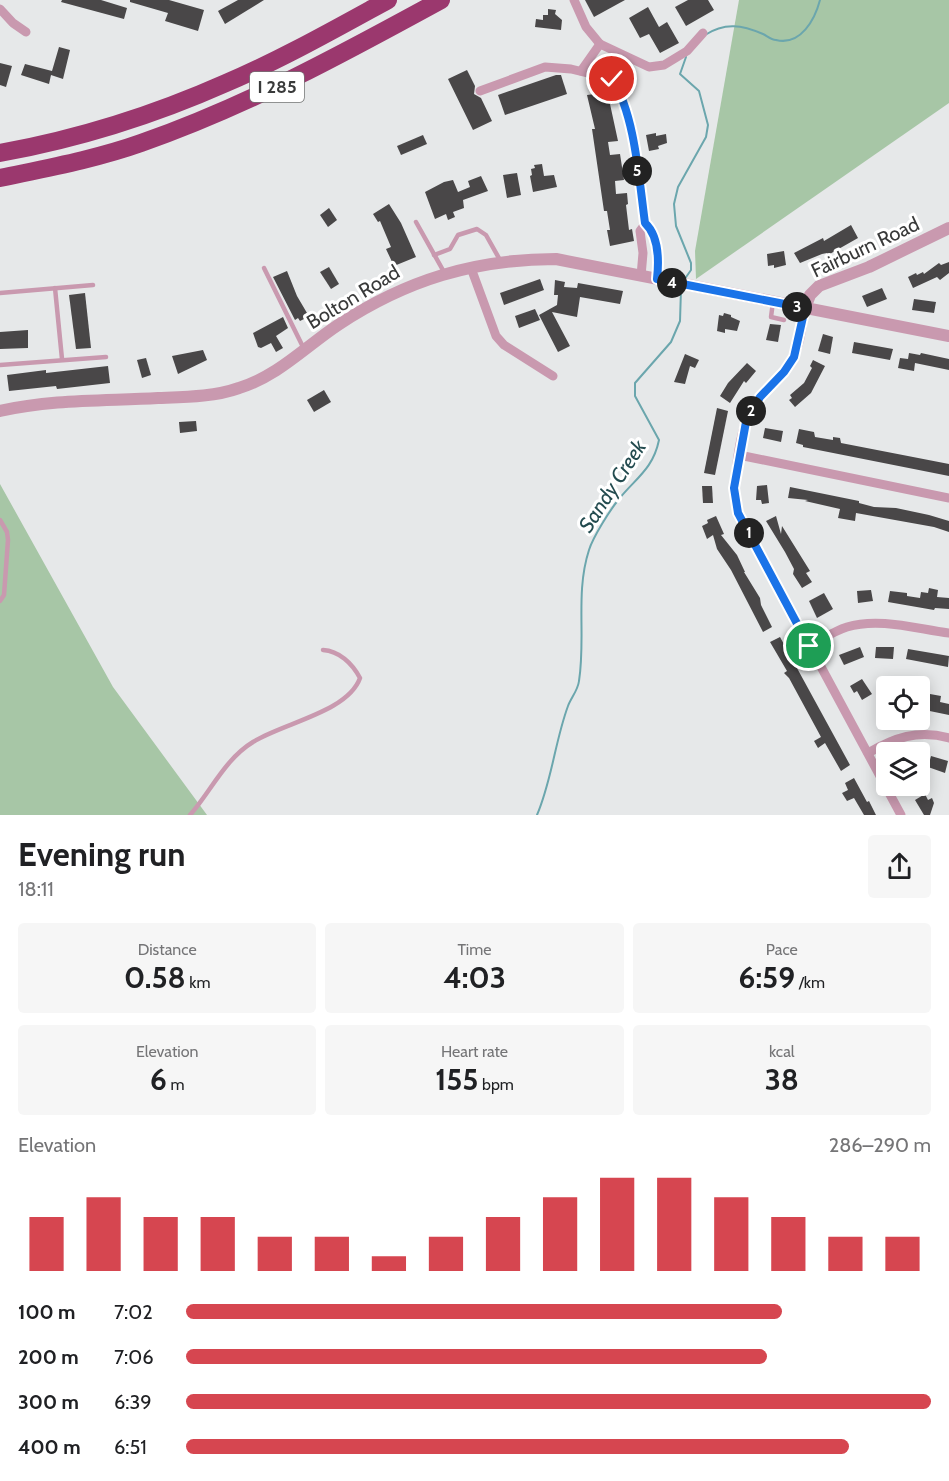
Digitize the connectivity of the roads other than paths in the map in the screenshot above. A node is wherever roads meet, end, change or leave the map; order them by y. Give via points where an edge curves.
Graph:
1 (388, 0) edge
2 (441, 0) edge
3 (574, 0) edge
4 (0, 9) edge
5 (26, 32) dead end
6 (703, 33) dead end
7 (600, 44) junction
8 (581, 71) junction
9 (480, 91) dead end
10 (0, 153) edge
11 (103, 154) junction
12 (0, 178) edge
13 (0, 189) edge
14 (416, 222) dead end
15 (645, 223) junction
16 (949, 228) edge
17 (656, 250) junction
18 (643, 251) junction
19 (434, 255) junction
20 (501, 263) junction
21 (264, 268) dead end
22 (471, 268) junction
23 (445, 274) junction
24 (641, 276) junction
25 (657, 279) junction
26 (93, 285) dead end
27 (55, 288) junction
28 (0, 293) edge
29 (773, 302) junction
30 (805, 308) junction
31 (784, 320) dead end
32 (949, 336) edge
33 (305, 350) junction
34 (106, 357) dead end
35 (62, 359) junction
36 (0, 365) edge
37 (553, 376) dead end
38 (0, 411) edge
39 (740, 455) junction
40 (949, 498) edge
41 (0, 520) edge
42 (0, 601) edge
43 (949, 633) edge
44 (809, 646) junction
45 (323, 650) dead end
46 (949, 738) edge
47 (868, 753) junction
48 (190, 815) edge
49 (901, 815) edge

1 - 10 highway, I 285 via 219,86 122,122
2 - 11 highway, I 285 via 265,93 171,132
3 - 7 street via 585,27
4 - 5 street
6 - 7 street via 687,51 656,68
7 - 8 street
8 - 9 street via 545,67
8 - 15 street via 610,77 621,92
11 - 12 highway, I 285
11 - 13 highway
14 - 19 lane
15 - 17 street via 653,230
15 - 18 street via 640,231
16 - 30 street, Fairburn Road via 869,267 819,286
17 - 18 street
17 - 25 street
18 - 24 street
19 - 20 lane via 450,249 458,235 477,229 486,236
19 - 23 lane
20 - 22 street, Bolton Road
20 - 24 street, Bolton Road via 556,259
21 - 33 lane
22 - 23 street, Bolton Road
22 - 37 street via 496,336
23 - 33 street, Bolton Road via 390,293
24 - 25 street, Bolton Road
25 - 29 street, Bolton Road
26 - 27 lane
27 - 28 lane
27 - 35 lane
29 - 30 street, Bolton Road
29 - 31 lane via 771,317
30 - 32 street, Bolton Road
30 - 39 street via 794,357 752,407
33 - 38 street, Bolton Road via 257,382 218,393 57,403
34 - 35 lane
35 - 36 lane
39 - 40 street
39 - 44 street via 734,488 738,513
41 - 42 lane via 8,540 4,595
43 - 44 street via 860,624
44 - 47 street
45 - 48 lane via 334,651 356,671 360,678 356,689 334,706 273,730 250,744
46 - 47 street via 903,736
47 - 49 street

